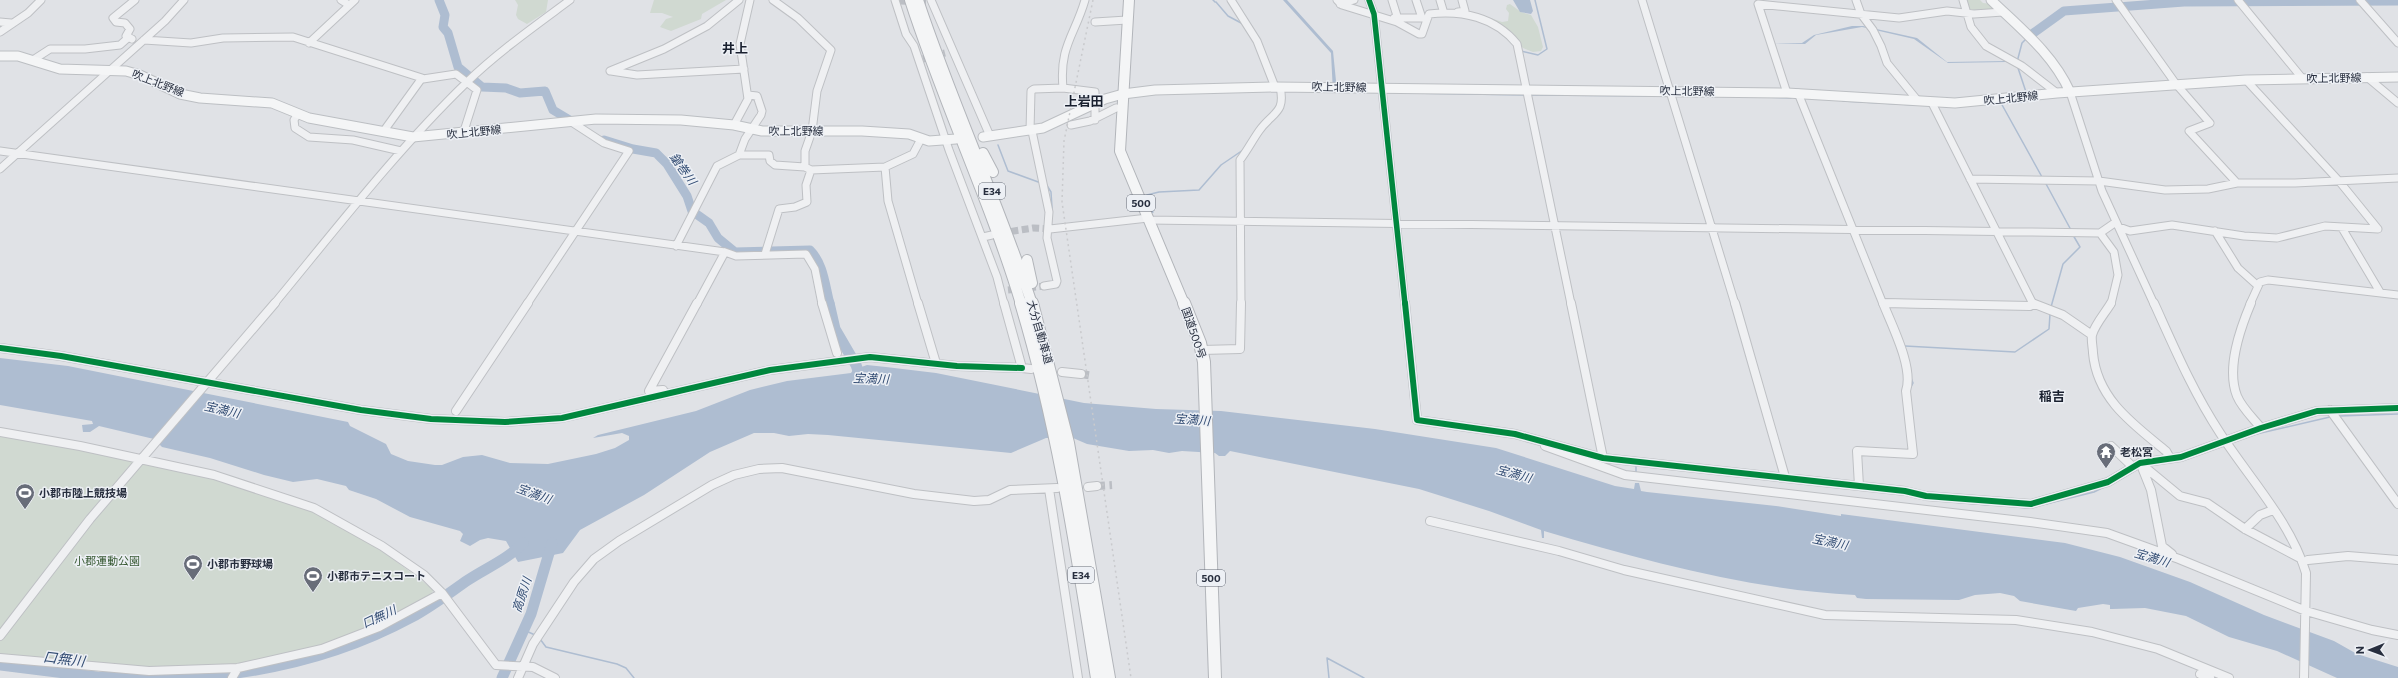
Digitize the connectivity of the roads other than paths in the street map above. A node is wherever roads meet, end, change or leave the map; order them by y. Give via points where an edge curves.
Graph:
1 (41, 0) edge
2 (135, 0) edge
3 (184, 0) edge
4 (340, 0) edge
5 (570, 0) edge
6 (739, 0) edge
7 (750, 0) edge
8 (773, 0) edge
9 (900, 0) edge
10 (1085, 0) edge
11 (1129, 0) edge
12 (1231, 0) edge
13 (1354, 0) edge
14 (1369, 0) edge
15 (1392, 0) edge
16 (1416, 0) edge
17 (1440, 0) edge
18 (1462, 0) edge
19 (1642, 0) edge
20 (1856, 0) edge
21 (1963, 0) edge
22 (1991, 0) edge
23 (927, 1) edge
24 (352, 2) edge
25 (1339, 2) edge
26 (2240, 2) edge
27 (2361, 2) edge
28 (2119, 4) edge
29 (1443, 10) junction
30 (2003, 12) junction
31 (1969, 13) junction
32 (1861, 14) junction
33 (1374, 15) junction
34 (1422, 16) junction
35 (1398, 19) junction
36 (1128, 20) junction
37 (0, 22) edge
38 (1095, 22) dead end
39 (11, 23) junction
40 (0, 32) edge
41 (129, 37) junction
42 (141, 41) junction
43 (309, 43) junction
44 (2398, 43) edge
45 (0, 56) edge
46 (33, 60) junction
47 (109, 69) junction
48 (744, 69) junction
49 (2367, 77) junction
50 (2398, 77) edge
51 (2302, 78) junction
52 (423, 79) junction
53 (2246, 80) junction
54 (468, 81) junction
55 (2176, 84) junction
56 (949, 86) junction
57 (1278, 87) junction
58 (1063, 88) junction
59 (1382, 88) junction
60 (1525, 90) junction
61 (1671, 91) junction
62 (2070, 92) junction
63 (1787, 93) junction
64 (1798, 93) junction
65 (2057, 93) junction
66 (2386, 93) junction
67 (1122, 94) junction
68 (2398, 94) edge
69 (748, 95) junction
70 (1918, 101) junction
71 (1094, 103) junction
72 (1932, 103) junction
73 (2398, 103) edge
74 (1116, 108) dead end
75 (297, 115) junction
76 (1095, 120) junction
77 (570, 121) junction
78 (734, 125) junction
79 (1071, 126) dead end
80 (751, 130) junction
81 (812, 131) junction
82 (1031, 131) junction
83 (383, 132) junction
84 (463, 134) junction
85 (987, 136) joint
86 (414, 137) junction
87 (921, 139) junction
88 (952, 139) junction
89 (0, 151) edge
90 (401, 151) junction
91 (17, 154) junction
92 (739, 155) junction
93 (885, 167) junction
94 (808, 168) junction
95 (0, 170) edge
96 (993, 172) dead end
97 (2398, 178) edge
98 (1970, 179) junction
99 (2099, 181) junction
100 (2339, 181) junction
101 (2237, 183) junction
102 (358, 201) junction
103 (1148, 219) junction
104 (1240, 221) junction
105 (1397, 224) junction
106 (1555, 225) junction
107 (2117, 225) junction
108 (1713, 228) junction
109 (2342, 228) junction
110 (1050, 229) tunnel mouth
111 (1853, 229) junction
112 (2215, 231) junction
113 (574, 232) junction
114 (1996, 232) junction
115 (2100, 233) junction
116 (992, 235) tunnel mouth
117 (983, 237) junction
118 (676, 246) junction
119 (725, 252) junction
120 (765, 254) junction
121 (1027, 260) dead end
122 (1044, 286) tunnel mouth
123 (2258, 286) junction
124 (2380, 292) junction
125 (2398, 295) edge
126 (1883, 303) junction
127 (2032, 304) junction
128 (2092, 335) junction
129 (0, 348) edge
130 (1202, 350) junction
131 (838, 353) dead end
132 (1046, 354) junction
133 (901, 360) junction
134 (934, 360) junction
135 (968, 366) junction
136 (1062, 372) dead end
137 (1081, 374) tunnel mouth
138 (207, 383) junction
139 (1049, 385) junction
140 (686, 390) junction
141 (2398, 408) edge
142 (2330, 410) junction
143 (456, 411) dead end
144 (2261, 428) junction
145 (0, 432) edge
146 (1522, 437) junction
147 (2224, 440) junction
148 (2111, 446) dead end
149 (142, 456) junction
150 (1603, 458) junction
151 (2170, 458) junction
152 (2136, 465) junction
153 (1068, 472) junction
154 (1785, 477) junction
155 (1859, 486) junction
156 (2398, 504) edge
157 (2273, 510) junction
158 (1430, 521) dead end
159 (2245, 529) junction
160 (2145, 546) junction
161 (2162, 546) junction
162 (2179, 560) junction
163 (2398, 560) edge
164 (445, 597) junction
165 (2306, 615) junction
166 (2398, 635) edge
167 (0, 636) edge
168 (0, 658) edge
169 (522, 666) junction
170 (238, 668) junction
171 (232, 678) edge
172 (518, 678) edge
173 (555, 678) edge
174 (1078, 678) edge
175 (1097, 678) edge
176 (1109, 678) edge
177 (1215, 678) edge
178 (2202, 678) edge
179 (2210, 678) edge
180 (2229, 678) edge
181 (2304, 678) edge

1 - 39 street via 28,13
2 - 41 street via 114,17 116,22 125,23 130,29 125,34
3 - 42 street
4 - 24 street
5 - 54 street via 515,41
6 - 48 street via 707,26 664,49 610,71 637,75
7 - 48 street via 740,44
8 - 81 street via 798,18 831,50 817,91
9 - 88 street via 906,34 920,59
9 - 139 highway, 大分自動車道 / E34 via 927,53 1004,248
10 - 58 street via 1079,20 1067,43 1061,71
11 - 36 highway, 国道500号 / 500
12 - 57 street via 1254,33
13 - 25 street
14 - 33 street
15 - 35 street
16 - 34 street
17 - 29 street
18 - 29 street via 1464,12
19 - 61 street
20 - 32 street
21 - 31 street
22 - 30 main road
23 - 56 highway, 大分自動車道 / E34
23 - 85 street
24 - 43 street
25 - 33 street
26 - 51 street
27 - 44 street
28 - 55 street
29 - 34 street
30 - 31 street
30 - 62 main road via 2059,70
31 - 32 street via 1947,11 1906,18
31 - 65 street via 1971,27 1986,46 2022,66
32 - 63 street via 1758,4
32 - 70 street via 1873,30 1890,67
33 - 34 street via 1397,22 1419,34 1422,34
33 - 35 street
33 - 59 street
34 - 35 street
34 - 60 street via 1431,13 1468,15 1484,20 1508,34 1517,44
36 - 38 street
36 - 67 highway, 国道500号 / 500
37 - 39 street
39 - 40 street
41 - 42 street
41 - 46 street via 120,45 50,49
42 - 43 street via 187,43 223,38 285,37
42 - 47 street
43 - 52 street via 390,66
45 - 46 main road, 吹上北野線 via 18,56
46 - 47 main road, 吹上北野線 via 60,69
47 - 75 main road, 吹上北野線 via 140,75 160,86 187,95 272,103
47 - 91 street
48 - 69 street
49 - 50 main road, 吹上北野線
49 - 51 main road, 吹上北野線
49 - 66 street
51 - 53 main road, 吹上北野線
52 - 54 street via 456,74
52 - 83 street
53 - 55 main road, 吹上北野線
53 - 100 street
54 - 84 street via 477,90
54 - 86 street
55 - 62 main road, 吹上北野線
55 - 101 street via 2210,123 2189,131
56 - 96 highway
56 - 132 highway, 大分自動車道 / E34 via 1013,246
57 - 59 main road, 吹上北野線
57 - 67 main road, 吹上北野線 via 1155,90
57 - 104 street via 1282,101 1278,112 1259,131 1240,160
58 - 71 street via 1095,92
58 - 82 street via 1032,89 1029,106
59 - 60 main road, 吹上北野線
59 - 105 street
60 - 61 main road, 吹上北野線
60 - 106 street
61 - 63 main road, 吹上北野線
61 - 108 street
62 - 65 main road, 吹上北野線
62 - 99 street
63 - 64 main road, 吹上北野線
64 - 70 main road, 吹上北野線
64 - 111 street
65 - 72 main road, 吹上北野線 via 1975,102
66 - 68 street
66 - 73 street
67 - 71 main road, 吹上北野線
67 - 103 highway, 国道500号 / 500 via 1120,151
69 - 78 street
69 - 80 street via 756,96 762,111 760,119
70 - 72 main road, 吹上北野線
71 - 76 street
71 - 82 main road, 吹上北野線 via 1043,128
72 - 98 street
74 - 76 street
75 - 83 main road, 吹上北野線
75 - 90 street via 294,120 295,128 304,135 318,139 360,140
76 - 79 street
77 - 78 main road, 吹上北野線 via 681,120
77 - 84 main road, 吹上北野線
77 - 113 street via 604,143 629,152
78 - 80 main road, 吹上北野線
80 - 81 main road, 吹上北野線
80 - 92 street
81 - 87 main road, 吹上北野線 via 909,134
81 - 94 street via 805,151
82 - 85 main road, 吹上北野線
82 - 122 street via 1049,212 1048,238 1057,281 1056,284
83 - 86 main road, 吹上北野線
84 - 86 main road, 吹上北野線
86 - 90 street
87 - 88 main road, 吹上北野線
87 - 93 street via 912,154
88 - 117 street via 949,150
89 - 91 street
90 - 102 street
91 - 95 street
91 - 102 street
92 - 94 street via 770,155 770,162 776,165
92 - 118 street via 717,166
93 - 94 street
93 - 134 street via 890,208
94 - 120 street via 807,202 795,207 778,209
97 - 100 street
98 - 99 street
98 - 114 street
99 - 101 street via 2166,190 2201,189
99 - 107 street
100 - 101 street
100 - 109 street via 2378,229
102 - 113 street
102 - 138 street
103 - 104 street
103 - 110 street
103 - 130 highway, 国道500号 / 500
104 - 105 street
104 - 130 street via 1241,347
105 - 106 street
105 - 146 street via 1417,420 1495,430
106 - 108 street
106 - 150 street
107 - 112 street via 2130,231 2172,225
107 - 115 street
107 - 147 street via 2195,392
108 - 111 street
108 - 154 street
109 - 112 street via 2325,226 2277,238
109 - 124 street
111 - 114 street
111 - 126 street
112 - 123 street via 2234,264 2247,279
113 - 118 street
113 - 143 street
114 - 115 street
114 - 127 street
115 - 128 street via 2114,252 2118,275 2113,300
116 - 117 street
117 - 135 street via 1004,290 1027,369
118 - 119 street
119 - 120 street via 736,256
119 - 140 street via 649,390
120 - 131 street via 806,254 810,257 816,269 826,321
121 - 132 highway
123 - 124 street via 2264,280 2268,280
123 - 144 street via 2244,325 2233,370 2236,394
124 - 125 street
126 - 127 street via 2030,306
126 - 155 street via 1900,344 1909,382 1906,391 1913,454 1857,451
127 - 128 street via 2063,315
128 - 151 street via 2094,360 2103,390 2122,414 2166,451
129 - 138 street via 61,356
130 - 177 highway, 国道500号 / 500 via 1206,398
132 - 139 highway, 大分自動車道 / E34
133 - 134 street
133 - 135 street
133 - 140 street via 870,356 798,365
134 - 135 street
136 - 137 street
138 - 140 street via 401,416 505,422 562,418
138 - 149 street
139 - 153 highway, 大分自動車道 / E34
141 - 142 street
142 - 144 street
142 - 156 street
144 - 147 street
145 - 149 street
146 - 150 street via 1547,441 1574,452
146 - 160 street via 1619,474 2089,530
147 - 151 street via 2181,457
147 - 157 street
148 - 152 street
149 - 164 street via 214,475 314,508 400,558 424,575
149 - 167 street via 72,541
150 - 154 street
151 - 152 street
152 - 155 street via 2108,482 2031,504 2000,500 1976,501
152 - 159 street via 2180,496 2207,503
152 - 161 street via 2151,490
153 - 175 highway, 大分自動車道 / E34
153 - 176 highway, 大分自動車道 / E34 via 1087,541
154 - 155 street
157 - 159 street via 2260,515
157 - 165 street via 2302,557 2306,573
158 - 180 street via 1552,549 1624,570 1813,613 2016,620 2092,632 2158,649
159 - 163 street via 2304,559 2348,556
160 - 161 street
160 - 162 street
161 - 162 street
162 - 165 street
164 - 169 street via 496,665
164 - 170 street via 379,627 322,648
165 - 166 street
165 - 181 street
168 - 170 street via 150,671
169 - 172 street
169 - 173 street via 542,670
169 - 174 street via 533,644 574,582 594,559 712,485 734,475 759,469 782,468 914,494 974,501 988,500 1010,490 1053,488
170 - 171 street
178 - 179 street via 2200,674

